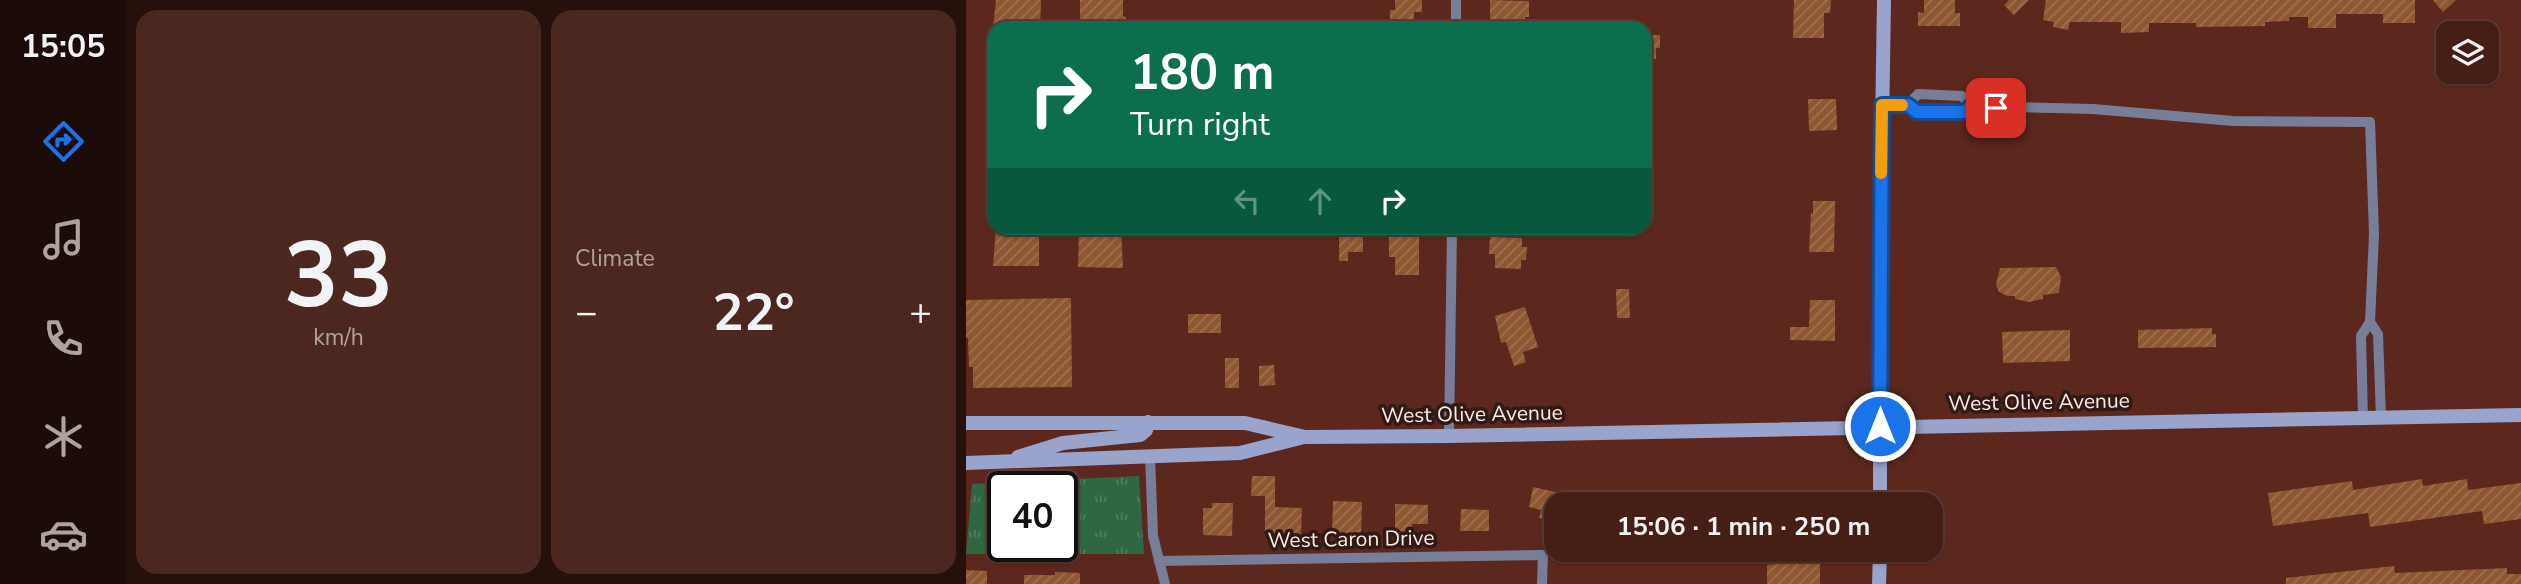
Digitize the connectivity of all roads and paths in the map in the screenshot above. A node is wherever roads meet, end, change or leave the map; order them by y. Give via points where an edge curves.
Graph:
1 (1456, 0) edge
2 (1884, 0) edge
3 (1456, 21) edge
4 (1882, 105) junction
5 (1908, 105) junction
6 (1971, 106) junction
7 (1452, 235) edge
8 (2370, 322) junction
9 (2521, 415) edge
10 (2381, 418) junction
11 (2362, 419) junction
12 (1148, 422) junction
13 (966, 423) edge
14 (1880, 426) junction
15 (1449, 436) junction
16 (1305, 437) junction
17 (1150, 456) junction
18 (1007, 461) junction
19 (966, 463) edge
20 (1880, 492) edge
21 (1159, 561) junction
22 (1880, 562) edge
23 (1165, 584) edge
24 (1542, 584) edge
25 (1879, 584) edge

1 - 3 street
2 - 4 main road
4 - 5 street
4 - 14 main road
5 - 6 street via 1917,112 1965,112
5 - 6 street via 1918,94 1962,96
6 - 8 street via 2092,109 2233,121 2371,122 2374,234
7 - 15 street
8 - 10 street via 2378,334
8 - 11 street via 2361,336
9 - 10 main road, West Olive Avenue
10 - 11 main road, West Olive Avenue
11 - 14 main road, West Olive Avenue
12 - 13 main road, West Olive Avenue
12 - 16 main road, West Olive Avenue via 1245,423
12 - 18 main road via 1140,435 1063,443
14 - 15 main road, West Olive Avenue
14 - 20 main road
15 - 16 main road, West Olive Avenue
16 - 17 main road, West Olive Avenue via 1240,453
17 - 18 main road, West Olive Avenue
17 - 21 street via 1153,536
18 - 19 main road, West Olive Avenue
21 - 23 street
21 - 24 street, West Caron Drive via 1543,555
22 - 25 main road

